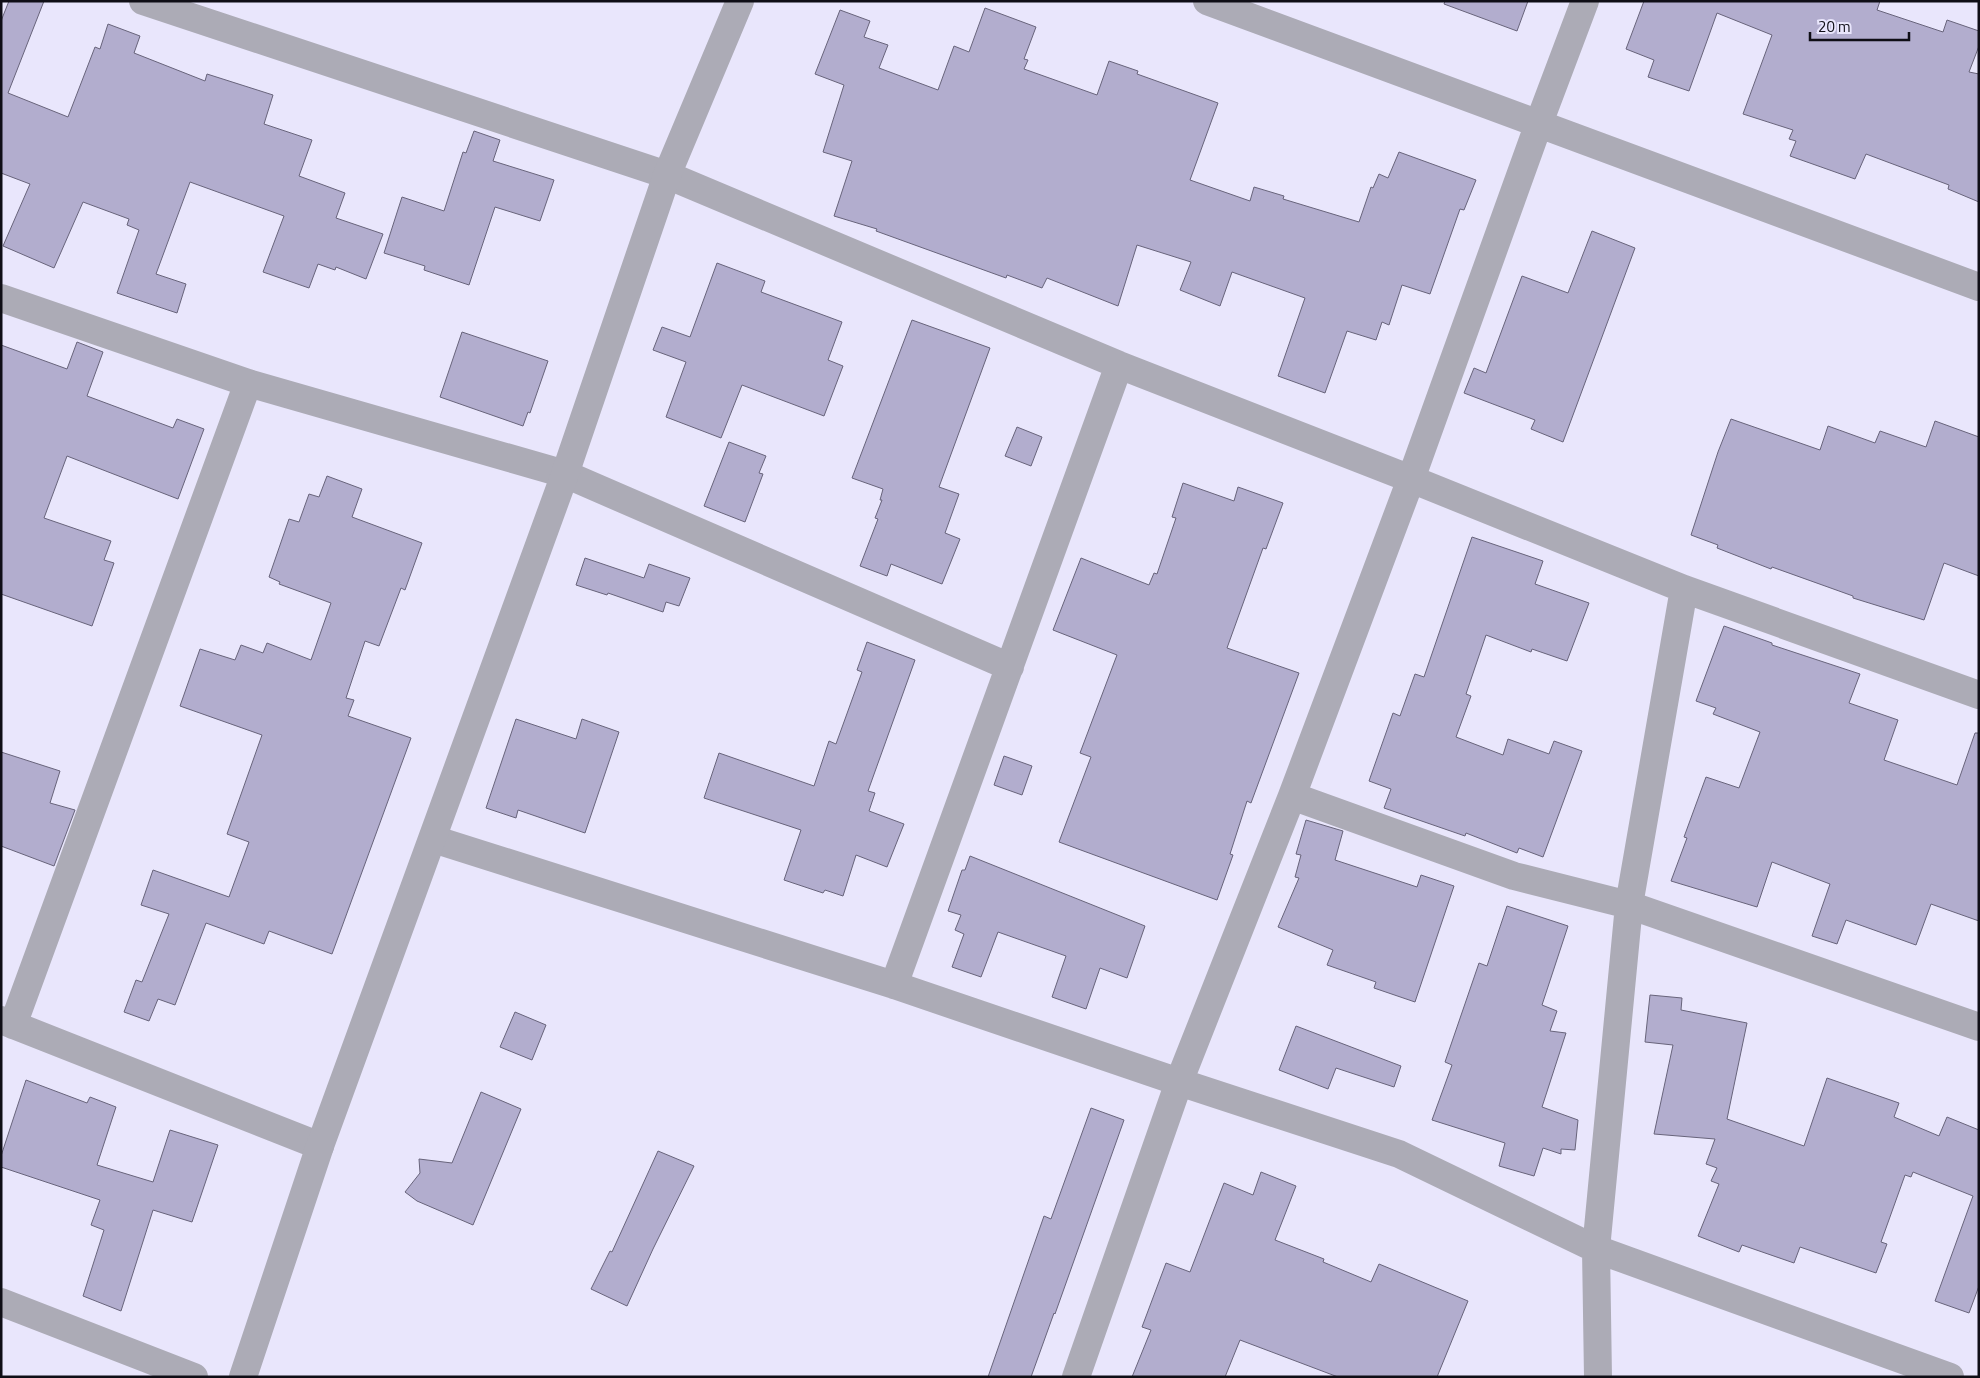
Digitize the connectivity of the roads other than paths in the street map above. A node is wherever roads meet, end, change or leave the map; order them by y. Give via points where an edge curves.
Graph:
1 (143, 1) edge
2 (740, 1) edge
3 (1207, 1) edge
4 (1585, 1) edge
5 (1539, 123) junction
6 (667, 175) junction
7 (1979, 287) edge
8 (1, 298) edge
9 (1119, 366) junction
10 (248, 383) junction
11 (565, 474) junction
12 (1411, 479) junction
13 (1684, 589) junction
14 (1010, 667) junction
15 (1979, 695) edge
16 (1292, 796) junction
17 (433, 838) junction
18 (1629, 905) junction
19 (894, 985) junction
20 (7, 1022) edge
21 (1979, 1027) edge
22 (1179, 1082) junction
23 (320, 1146) junction
24 (1596, 1249) junction
25 (1, 1302) edge
26 (194, 1377) edge
27 (242, 1377) edge
28 (1076, 1377) edge
29 (1598, 1377) edge
30 (1950, 1377) edge

1 - 6 street
2 - 6 street
3 - 5 street
4 - 5 street
5 - 7 street
5 - 12 street
6 - 9 street
6 - 11 street
8 - 10 street
9 - 12 street
9 - 14 street
10 - 11 street
10 - 20 street
11 - 14 street
11 - 17 street
12 - 13 street
12 - 16 street
13 - 15 street
13 - 18 street
14 - 19 street
16 - 18 street via 1514,876
16 - 22 street
17 - 19 street
17 - 23 street
18 - 21 street
18 - 24 street
19 - 22 street
20 - 23 street
22 - 24 street via 1399,1154
22 - 28 street
23 - 27 street
24 - 29 street
24 - 30 street
25 - 26 street

